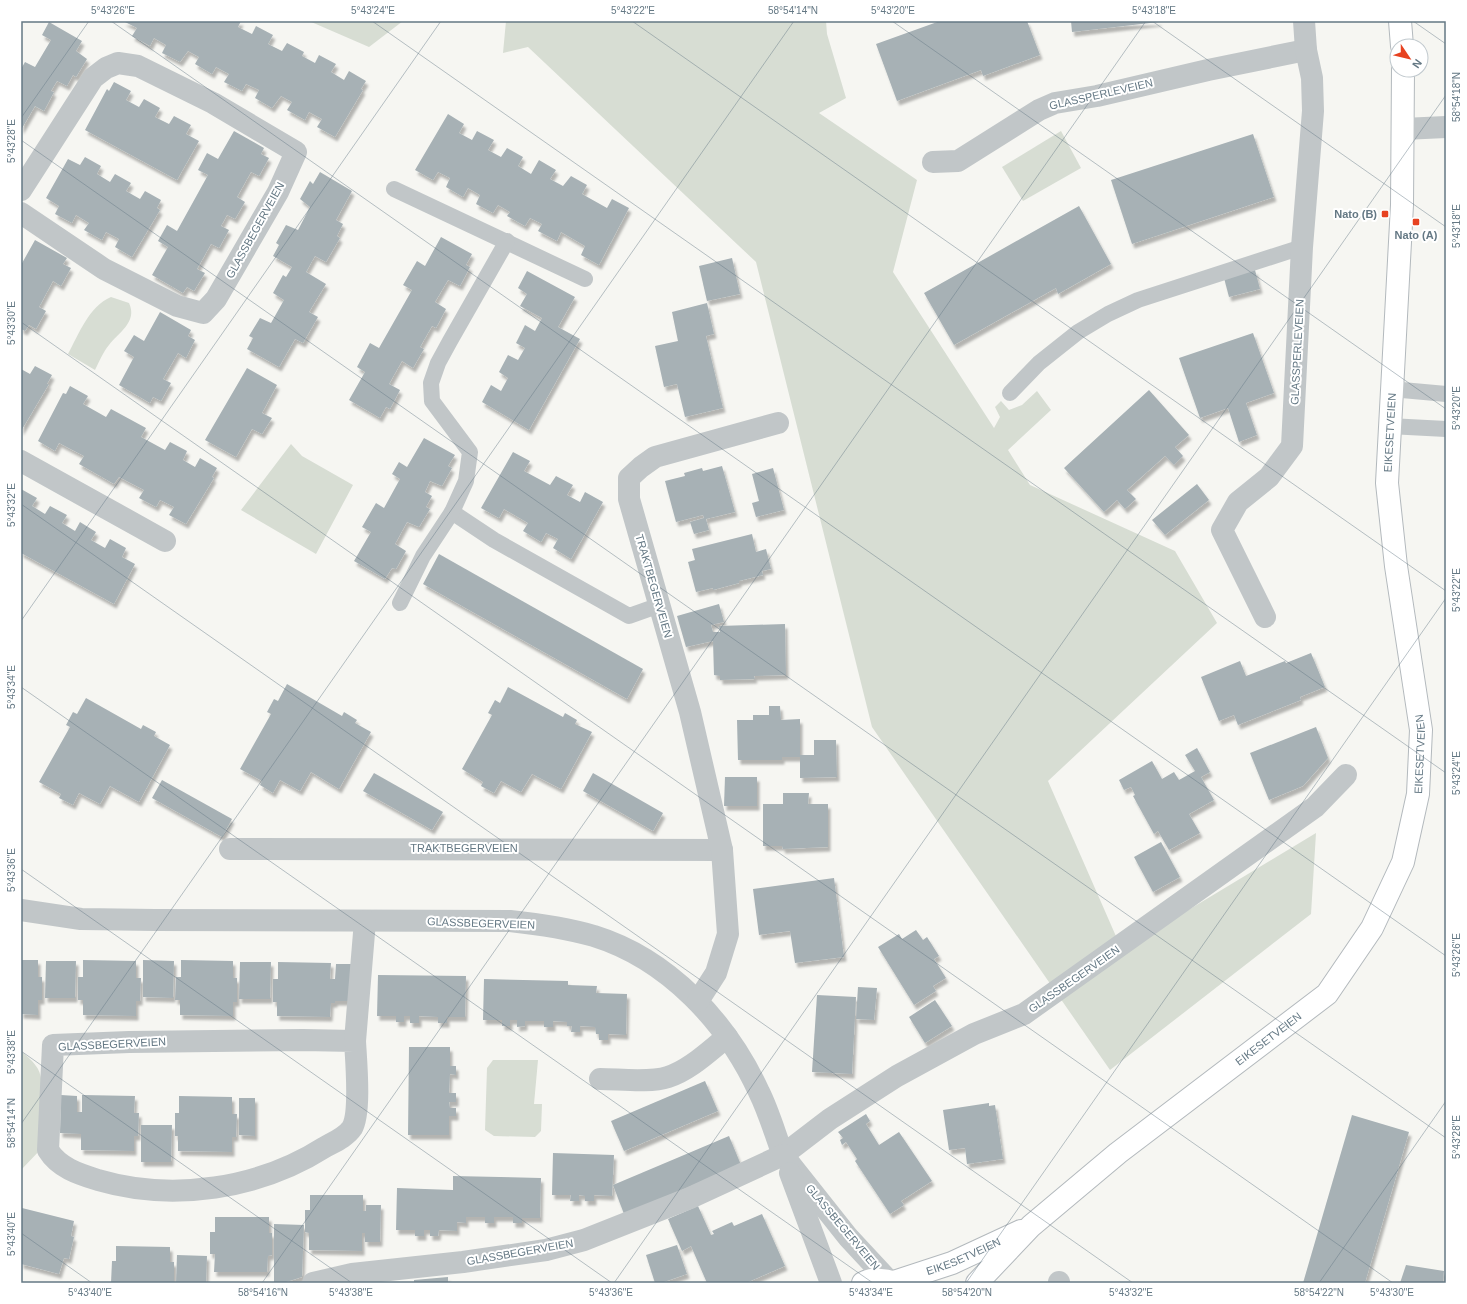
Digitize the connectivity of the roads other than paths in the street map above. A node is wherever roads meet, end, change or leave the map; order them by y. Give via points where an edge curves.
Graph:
1 (1304, 21) edge
2 (1400, 21) edge
3 (1401, 38) edge
4 (1306, 50) junction
5 (1403, 78) edge
6 (1446, 127) edge
7 (1403, 129) junction
8 (932, 162) dead end
9 (394, 189) dead end
10 (21, 190) edge
11 (21, 213) edge
12 (507, 241) junction
13 (1302, 247) junction
14 (585, 279) dead end
15 (1391, 389) junction
16 (1010, 393) dead end
17 (1446, 394) edge
18 (778, 423) dead end
19 (1389, 426) junction
20 (1446, 429) edge
21 (21, 461) edge
22 (452, 512) junction
23 (165, 541) dead end
24 (400, 603) dead end
25 (660, 605) junction
26 (1266, 617) dead end
27 (1346, 775) dead end
28 (230, 849) dead end
29 (722, 850) junction
30 (21, 910) edge
31 (365, 921) junction
32 (698, 1001) junction
33 (727, 1037) junction
34 (355, 1041) junction
35 (600, 1079) dead end
36 (783, 1155) junction
37 (1031, 1226) junction
38 (892, 1282) edge
39 (313, 1283) edge
40 (831, 1283) edge
41 (863, 1283) edge
42 (977, 1283) edge

1 - 4 street, GLASSPERLEVEIEN
2 - 3 main road
4 - 8 street, GLASSPERLEVEIEN via 1055,103 1039,110 958,160
4 - 13 street, GLASSPERLEVEIEN via 1312,78 1313,111
5 - 7 main road, EIKESETVEIEN
6 - 7 street
7 - 15 main road, EIKESETVEIEN via 1402,205
9 - 12 lane
10 - 11 street, GLASSBEGERVEIEN via 93,78 118,63 138,66 213,103 296,152 278,192 216,299 203,312 176,306 104,268
12 - 14 lane
12 - 22 lane via 447,346 431,383 432,400 470,452 466,481
13 - 16 lane via 1138,300 1108,314 1078,332 1039,363
13 - 26 street, GLASSPERLEVEIEN via 1292,446 1269,477 1238,502 1222,530
15 - 17 lane
15 - 19 main road, EIKESETVEIEN
18 - 25 street, TRAKTBEGERVEIEN via 655,457 629,478 629,499
19 - 20 lane
19 - 37 main road, EIKESETVEIEN via 1388,490 1396,566 1421,730 1418,794 1403,862 1372,928 1327,994 1118,1153
21 - 23 street
22 - 24 lane via 423,556
22 - 25 lane via 494,540 629,616
25 - 29 street, TRAKTBEGERVEIEN via 690,712
27 - 36 street, GLASSBEGERVEIEN via 1315,807 1024,1014 974,1034 896,1076 830,1119
28 - 29 street, TRAKTBEGERVEIEN
29 - 32 street, TRAKTBEGERVEIEN via 728,934 716,973
30 - 31 street, GLASSBEGERVEIEN via 81,919
31 - 32 street, GLASSBEGERVEIEN via 510,921 553,926 594,937 647,960
31 - 34 street, GLASSBEGERVEIEN
32 - 33 street, GLASSBEGERVEIEN
33 - 35 street via 684,1069 668,1077
33 - 36 street, GLASSBEGERVEIEN via 759,1092
34 - 34 street, GLASSBEGERVEIEN via 356,1107 351,1130 280,1171 227,1185 166,1191 123,1186 76,1174 54,1158 48,1150 53,1045
36 - 38 street, GLASSBEGERVEIEN via 848,1237
36 - 39 street, GLASSBEGERVEIEN via 690,1198 584,1240 546,1250 352,1274
36 - 40 street, GLASSBEGERVEIEN
37 - 38 main road, EIKESETVEIEN via 952,1263
37 - 42 main road, EIKESETVEIEN
38 - 41 main road, EIKESETVEIEN via 869,1280

